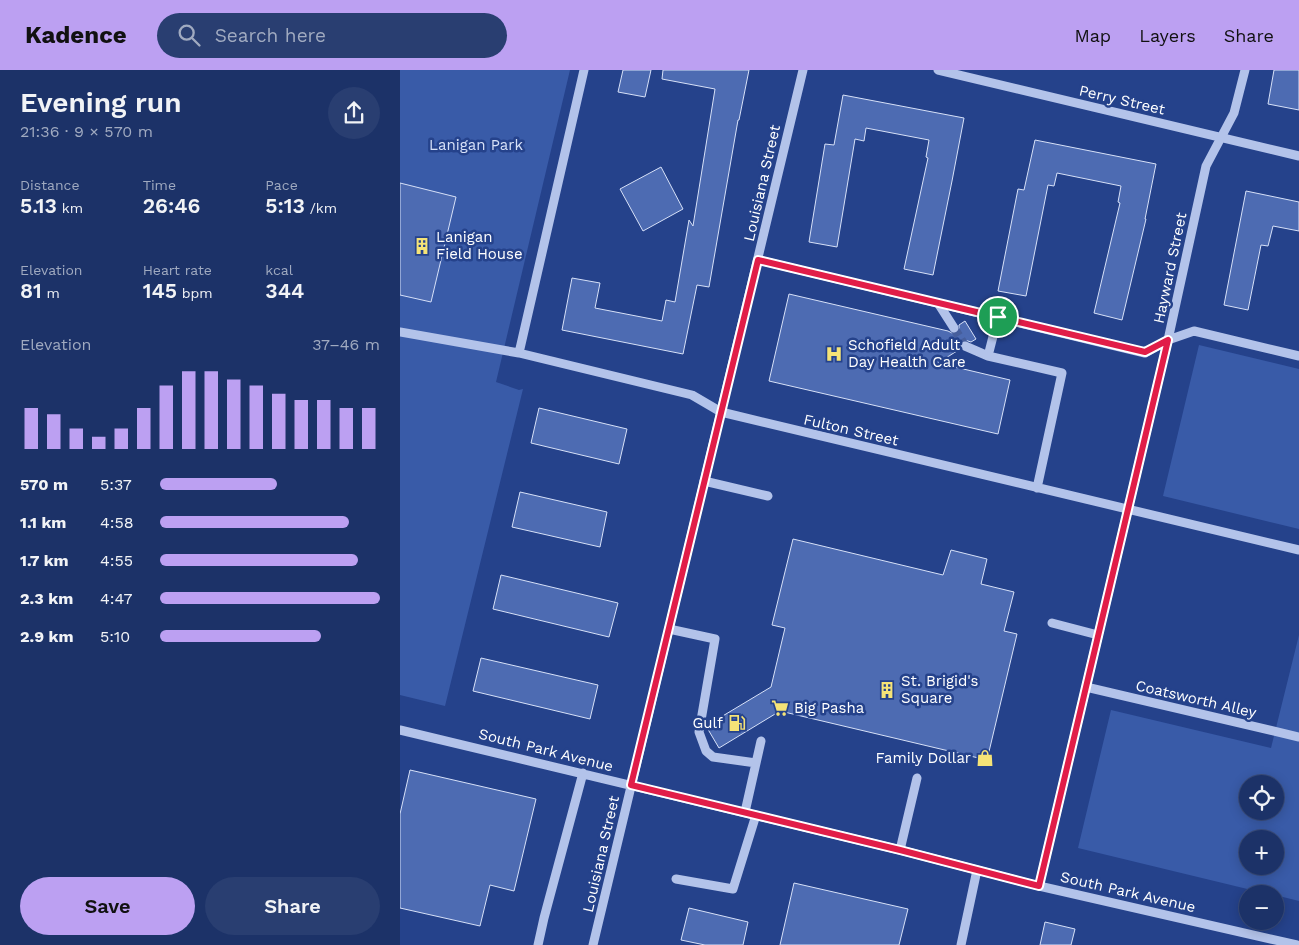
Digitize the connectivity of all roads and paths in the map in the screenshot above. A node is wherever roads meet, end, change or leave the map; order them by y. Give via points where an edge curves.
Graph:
1 (584, 70) edge
2 (803, 70) edge
3 (938, 70) edge
4 (1245, 70) edge
5 (1220, 137) junction
6 (1299, 156) edge
7 (758, 260) junction
8 (938, 303) junction
9 (998, 317) junction
10 (954, 328) tunnel mouth
11 (400, 332) edge
12 (1168, 340) junction
13 (965, 346) tunnel mouth
14 (519, 353) junction
15 (988, 356) junction
16 (1299, 356) edge
17 (721, 412) junction
18 (704, 481) junction
19 (1037, 488) junction
20 (768, 496) dead end
21 (1128, 509) junction
22 (1299, 550) edge
23 (1052, 623) dead end
24 (668, 629) junction
25 (1098, 635) junction
26 (1086, 687) junction
27 (400, 730) edge
28 (1299, 737) edge
29 (761, 741) dead end
30 (756, 763) junction
31 (583, 773) junction
32 (917, 778) dead end
33 (631, 785) junction
34 (744, 812) junction
35 (756, 815) junction
36 (900, 850) junction
37 (977, 870) junction
38 (676, 879) dead end
39 (1039, 886) junction
40 (538, 945) edge
41 (594, 945) edge
42 (961, 945) edge
43 (1297, 945) edge

1 - 14 street
2 - 7 street, Louisiana Street
3 - 5 street, Perry Street
4 - 5 street, Hayward Street via 1234,113
5 - 6 street, Perry Street
5 - 12 street, Hayward Street via 1206,166
7 - 8 street
7 - 17 street, Louisiana Street
8 - 9 street
8 - 10 street
9 - 12 street via 1145,352
9 - 15 street
11 - 14 street, Fulton Street
12 - 16 street via 1194,331
12 - 21 street, Hayward Street
13 - 15 street
14 - 17 street, Fulton Street via 692,395
15 - 19 street via 1062,373
17 - 18 street, Louisiana Street
17 - 19 street, Fulton Street
18 - 20 street
18 - 24 street, Louisiana Street
19 - 21 street, Fulton Street
21 - 22 street, Fulton Street
21 - 25 street, Hayward Street
23 - 25 street
24 - 30 street via 715,639 699,732 706,751 713,757
24 - 33 street, Louisiana Street
25 - 26 street, Hayward Street
26 - 28 street, Coatsworth Alley
26 - 39 street, Hayward Street
27 - 31 street, South Park Avenue
29 - 30 street
30 - 34 street
31 - 33 street, South Park Avenue
31 - 40 street
32 - 36 street
33 - 34 street, South Park Avenue
33 - 41 street, Louisiana Street
34 - 35 street, South Park Avenue
35 - 36 street, South Park Avenue
35 - 38 street via 733,889
36 - 37 street, South Park Avenue
37 - 39 street, South Park Avenue
37 - 42 street
39 - 43 street, South Park Avenue

